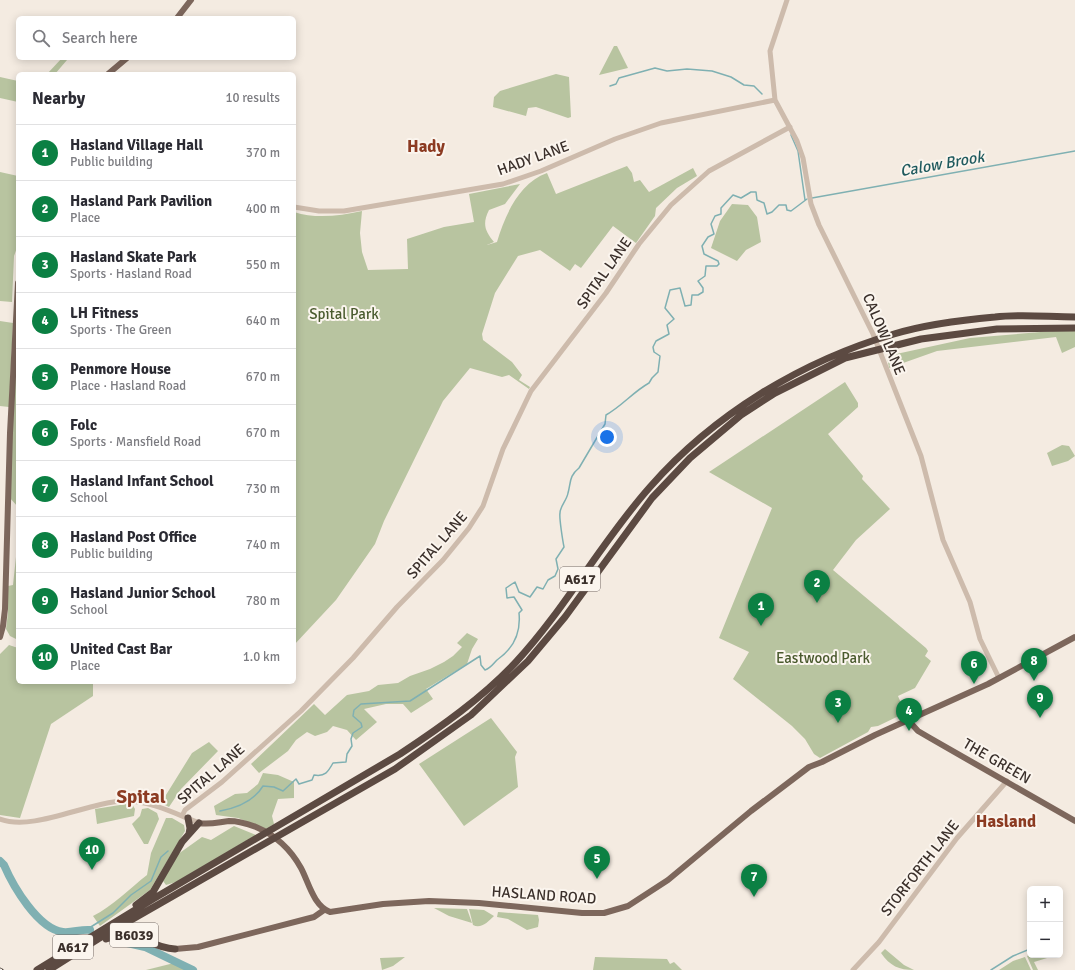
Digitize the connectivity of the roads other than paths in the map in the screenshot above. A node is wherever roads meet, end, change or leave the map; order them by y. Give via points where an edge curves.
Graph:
1 (191, 0) edge
2 (787, 0) edge
3 (179, 16) edge
4 (125, 60) edge
5 (110, 72) edge
6 (775, 100) junction
7 (790, 127) junction
8 (296, 207) edge
9 (1075, 317) edge
10 (16, 320) edge
11 (1075, 328) edge
12 (0, 637) edge
13 (1075, 637) edge
14 (999, 678) junction
15 (908, 720) junction
16 (1007, 781) junction
17 (185, 817) junction
18 (0, 820) edge
19 (1075, 821) edge
20 (199, 823) junction
21 (189, 834) junction
22 (324, 910) junction
23 (110, 925) junction
24 (98, 939) junction
25 (175, 949) joint
26 (37, 970) edge
27 (49, 970) edge
28 (852, 970) edge

1 - 3 main road
2 - 6 street, CALOW LANE via 770,51
4 - 5 main road
6 - 7 street, CALOW LANE
6 - 8 street, HADY LANE via 661,123 503,184 344,211
7 - 14 street, CALOW LANE via 803,158 811,204 873,334 921,456 943,540 968,599 980,639
7 - 17 street, SPITAL LANE via 709,171 671,205 531,390 502,449 483,506 470,528 354,658 301,711 222,782 185,810
9 - 23 highway, A617 via 997,316 948,322 901,332 847,350 749,401 685,451 650,487 537,636 516,661 475,700 400,754
10 - 12 main road via 5,609
11 - 24 highway, A617 via 997,329 921,339 846,358 775,393 741,415 684,464 652,498 565,617 528,661 471,714 395,769
13 - 14 main road, B6039
14 - 15 main road, B6039
15 - 16 main road, THE GREEN via 924,734
15 - 22 main road, HASLAND ROAD / B6039 via 809,767 668,880 643,897 616,910 582,913 429,901 383,904 342,911
16 - 19 main road, THE GREEN
16 - 28 street, STORFORTH LANE via 957,838 879,942
17 - 18 street, SPITAL LANE via 151,804 126,801 97,805 22,823
17 - 20 street
17 - 21 highway
20 - 21 highway
20 - 22 main road via 230,821 257,828 272,836 298,864
21 - 23 highway via 175,852 153,892
22 - 25 main road, HASLAND ROAD / B6039 via 314,917 198,947
23 - 26 highway, A617
24 - 25 highway, B6039 via 116,935 135,935 164,948
24 - 27 highway, A617

